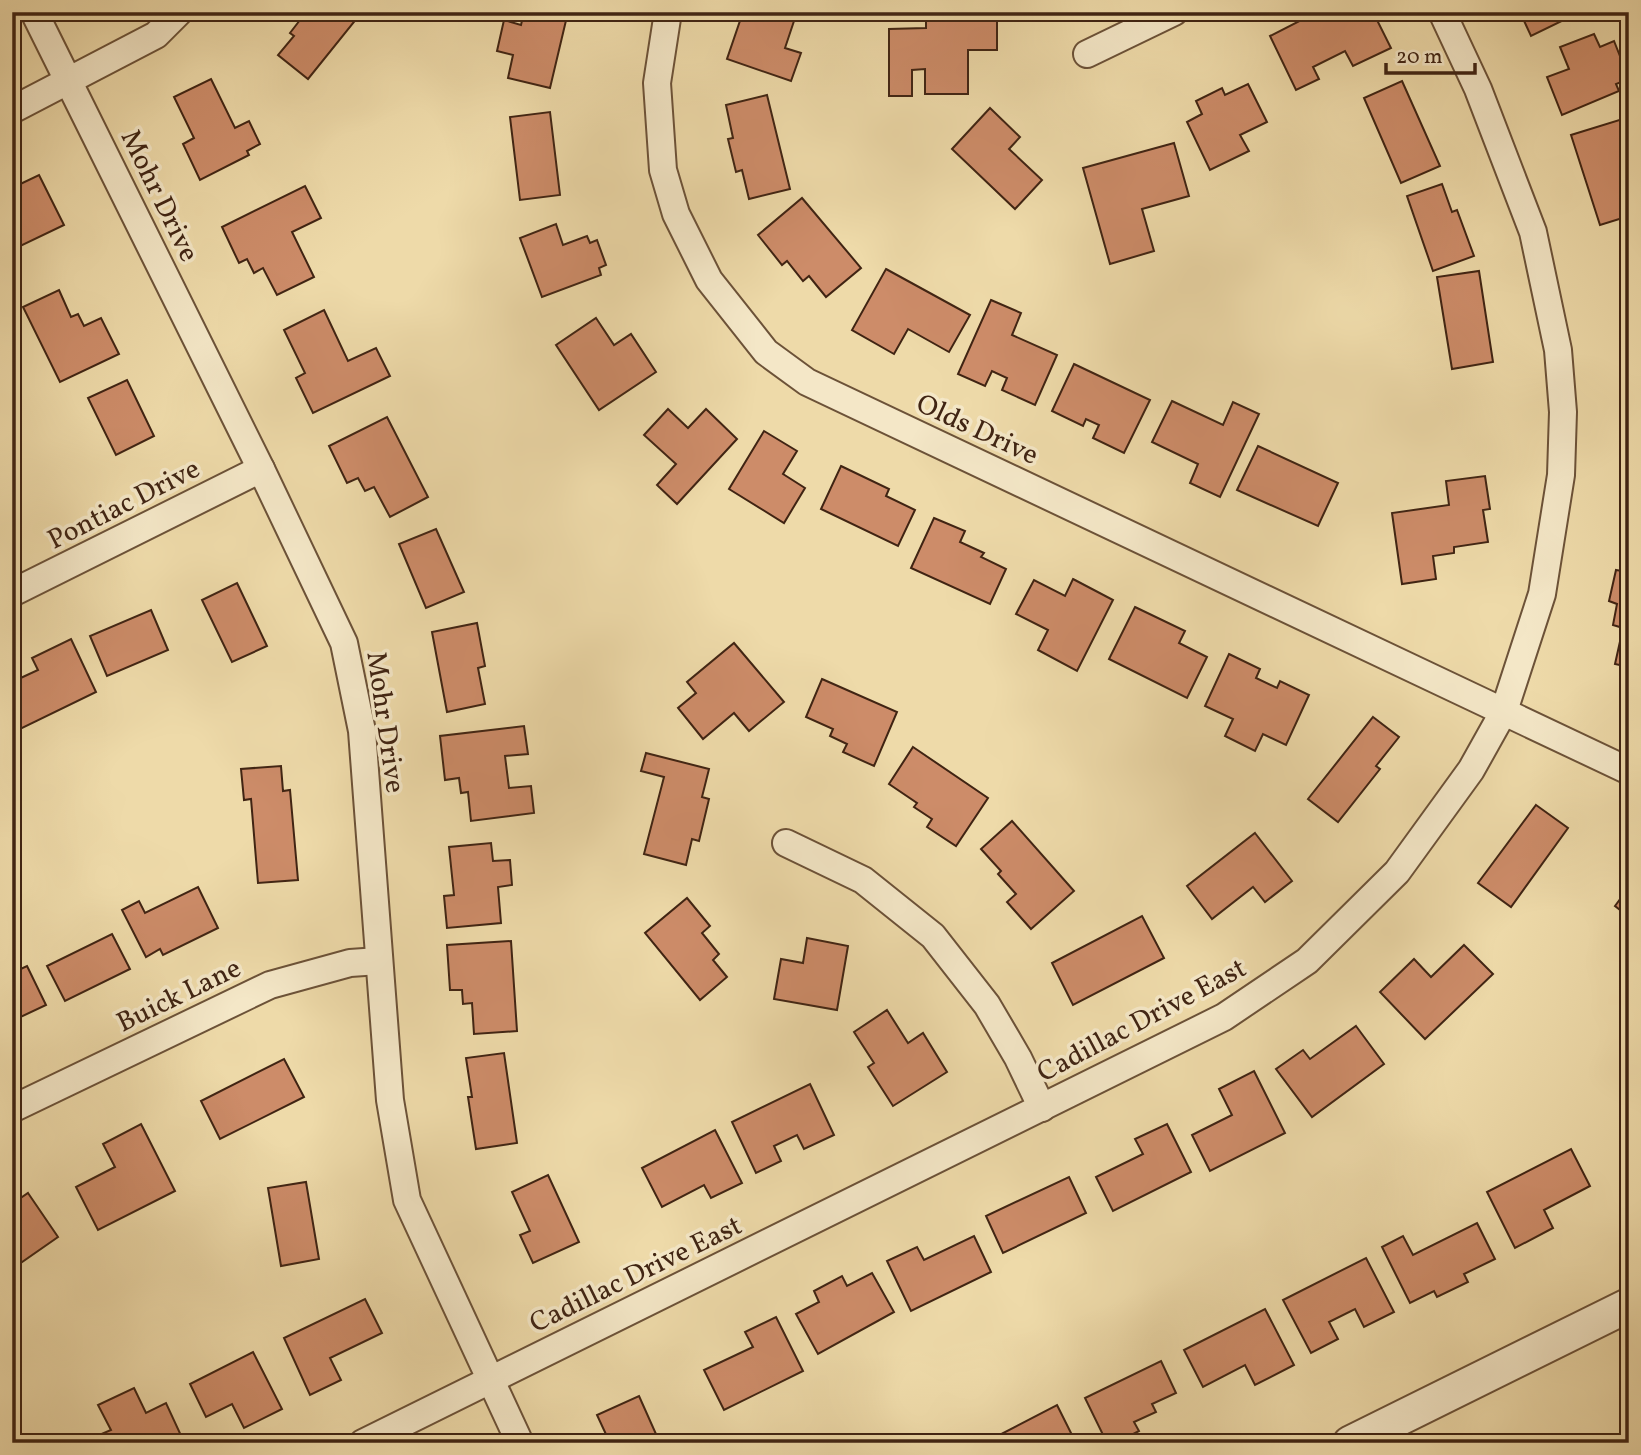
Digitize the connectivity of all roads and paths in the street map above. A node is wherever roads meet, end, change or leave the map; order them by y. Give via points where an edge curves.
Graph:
1 (34, 12) edge
2 (179, 12) edge
3 (668, 12) edge
4 (1174, 12) edge
5 (1442, 12) edge
6 (1087, 54) dead end
7 (69, 82) junction
8 (12, 110) edge
9 (261, 469) junction
10 (12, 593) edge
11 (1504, 711) junction
12 (1629, 771) edge
13 (786, 843) dead end
14 (379, 961) junction
15 (1042, 1108) junction
16 (12, 1109) edge
17 (1629, 1305) edge
18 (489, 1380) junction
19 (363, 1443) edge
20 (520, 1443) edge
21 (1350, 1443) edge

1 - 7 street, Mohr Drive
2 - 7 street via 156,35
3 - 11 street, Olds Drive via 657,83 663,170 676,215 709,280 766,352 807,382
4 - 6 street
5 - 11 street, Cadillac Drive East via 1478,89 1533,232 1558,350 1563,412 1561,475 1542,594
7 - 8 street
7 - 9 street, Mohr Drive
9 - 10 street, Pontiac Drive
9 - 14 street, Mohr Drive via 344,643 362,730
11 - 12 street, Olds Drive
11 - 15 street, Cadillac Drive East via 1471,770 1397,872 1307,961 1224,1017
13 - 15 street via 863,880 933,936 987,1005
14 - 16 street, Buick Lane via 350,963 270,985
14 - 18 street, Mohr Drive via 390,1100 407,1200
15 - 18 street, Cadillac Drive East
17 - 21 street
18 - 19 street, Cadillac Drive East
18 - 20 street, Mohr Drive

